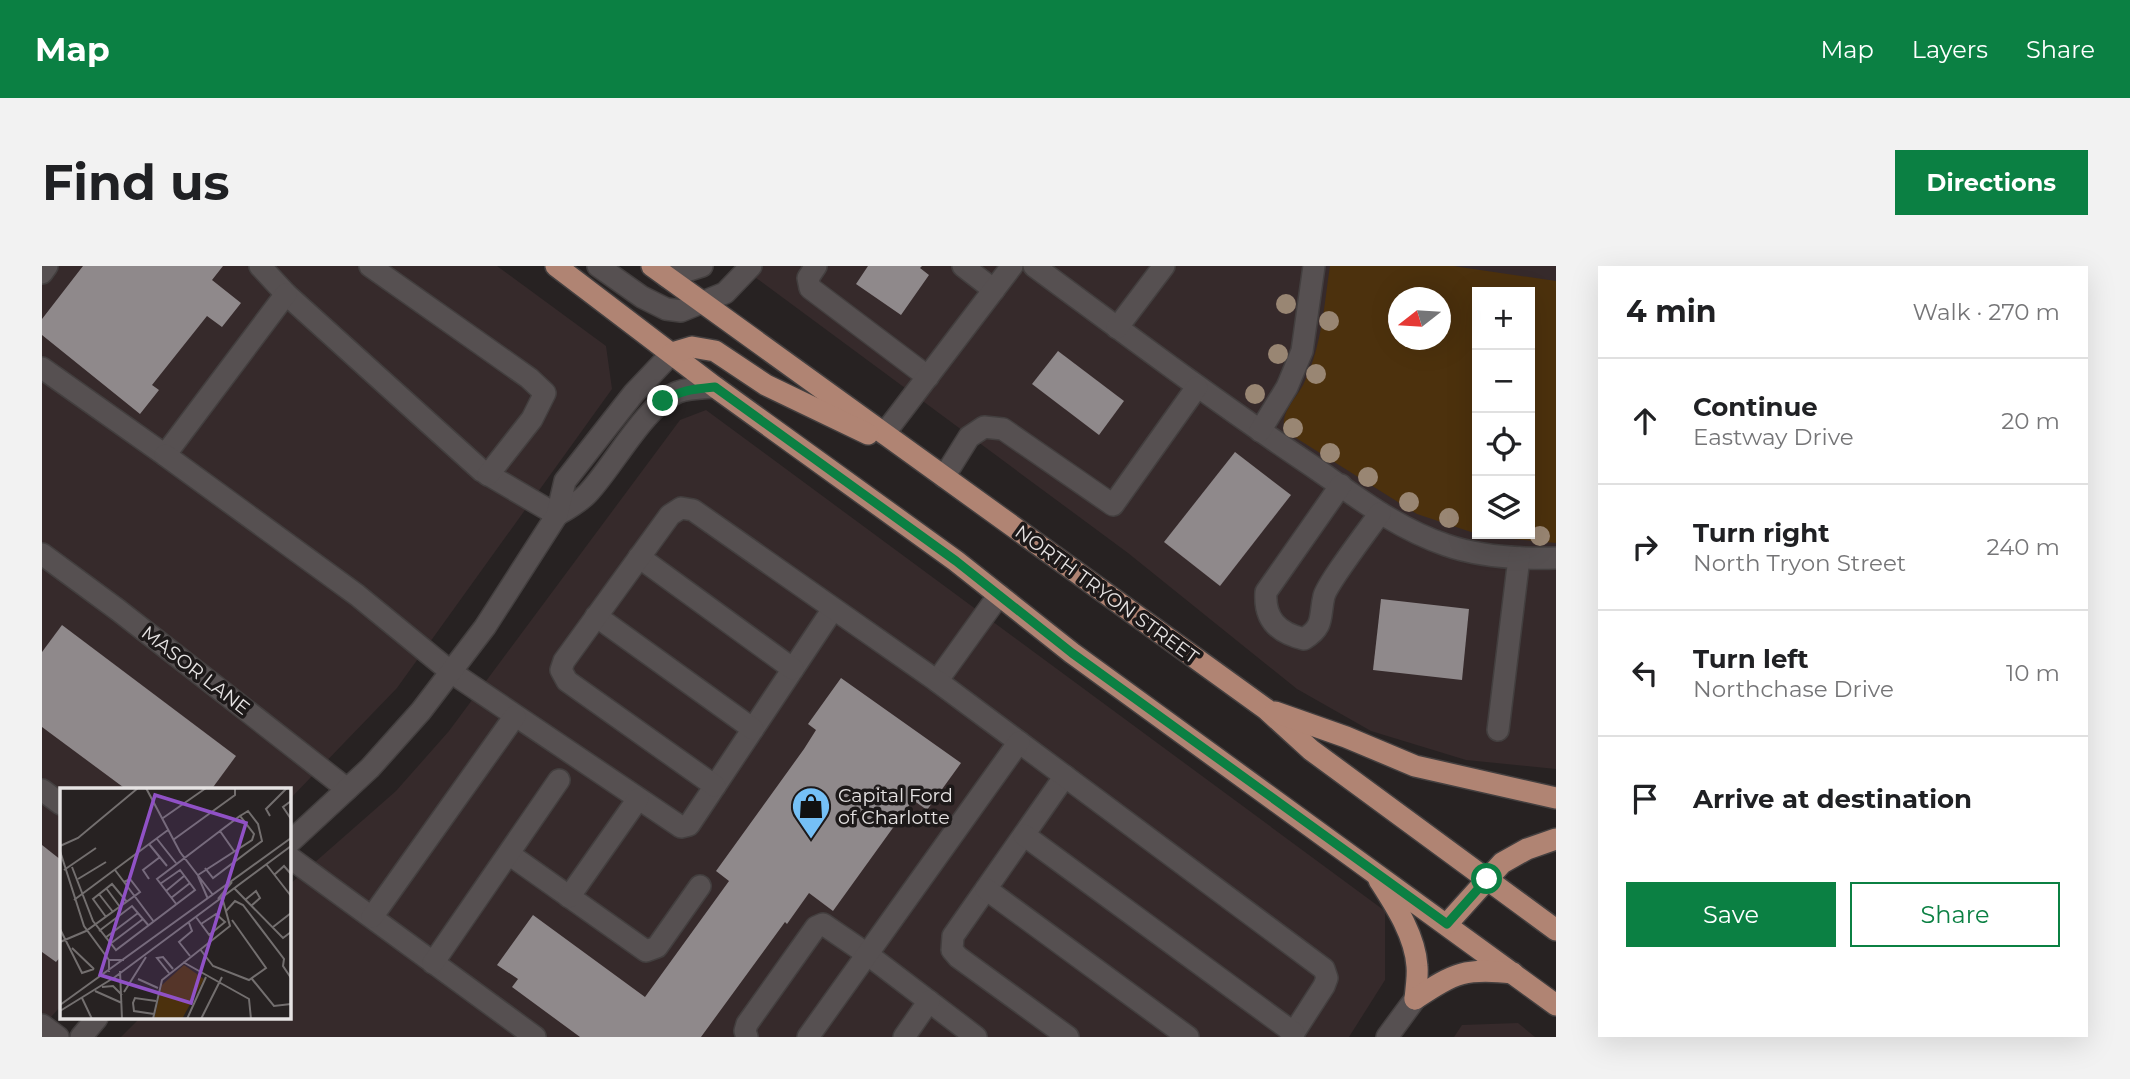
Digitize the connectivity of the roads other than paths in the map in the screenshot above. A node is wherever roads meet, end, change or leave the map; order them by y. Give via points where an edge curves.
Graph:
1 (47, 266) edge
2 (260, 266) edge
3 (370, 266) edge
4 (556, 266) edge
5 (598, 266) edge
6 (702, 266) edge
7 (751, 266) edge
8 (816, 266) edge
9 (963, 266) edge
10 (1012, 266) edge
11 (1034, 266) edge
12 (1164, 266) edge
13 (1314, 266) edge
14 (659, 271) edge
15 (42, 273) edge
16 (994, 290) junction
17 (286, 294) junction
18 (702, 302) junction
19 (1117, 328) junction
20 (673, 353) junction
21 (42, 368) edge
22 (928, 377) junction
23 (715, 387) junction
24 (1197, 387) junction
25 (1260, 431) junction
26 (884, 434) junction
27 (165, 455) junction
28 (917, 458) junction
29 (488, 475) junction
30 (944, 477) junction
31 (1341, 485) junction
32 (1380, 513) junction
33 (557, 515) junction
34 (42, 554) edge
35 (639, 557) junction
36 (1519, 558) junction
37 (1556, 558) edge
38 (999, 595) junction
39 (833, 609) junction
40 (596, 616) junction
41 (793, 668) junction
42 (450, 672) junction
43 (937, 681) junction
44 (1266, 709) junction
45 (515, 716) junction
46 (753, 729) junction
47 (1498, 730) dead end
48 (1018, 742) junction
49 (1065, 776) junction
50 (559, 780) dead end
51 (715, 786) junction
52 (348, 789) junction
53 (42, 790) edge
54 (1556, 798) edge
55 (638, 799) junction
56 (60, 803) edge
57 (1024, 835) junction
58 (1556, 839) edge
59 (290, 842) edge
60 (509, 854) junction
61 (290, 858) edge
62 (1374, 872) junction
63 (1487, 879) junction
64 (700, 886) dead end
65 (986, 889) junction
66 (569, 897) junction
67 (372, 917) junction
68 (1447, 924) junction
69 (1556, 930) edge
70 (867, 954) junction
71 (433, 962) junction
72 (1513, 973) junction
73 (1415, 999) junction
74 (929, 1002) junction
75 (1556, 1005) edge
76 (95, 1020) edge
77 (42, 1026) edge
78 (1292, 1035) edge
79 (58, 1037) edge
80 (81, 1037) edge
81 (535, 1037) edge
82 (747, 1037) edge
83 (808, 1037) edge
84 (904, 1037) edge
85 (976, 1037) edge
86 (1068, 1037) edge
87 (1188, 1037) edge
88 (1387, 1037) edge

1 - 15 street
2 - 17 street
3 - 29 street via 545,393 532,419
4 - 20 main road
5 - 18 street via 666,309 681,311
6 - 14 street
7 - 18 street via 725,293
8 - 22 street via 808,278 810,288
9 - 16 street
10 - 16 street
11 - 19 street
12 - 19 street
13 - 25 street via 1302,351
14 - 18 main road, NORTH TRYON STREET
16 - 22 street
17 - 27 street
17 - 29 street
18 - 26 main road, NORTH TRYON STREET
19 - 24 street
20 - 23 main road
20 - 28 main road via 692,347 715,351 766,385
20 - 33 street via 634,393 565,481
21 - 27 street
22 - 26 street
23 - 33 street via 675,393 663,401 587,496
23 - 38 main road
24 - 25 street
24 - 30 street via 1113,505 1003,429 984,427 969,438
25 - 31 street
26 - 28 main road, NORTH TRYON STREET
27 - 42 street via 357,595
28 - 30 main road, NORTH TRYON STREET
29 - 33 street
30 - 44 main road, NORTH TRYON STREET
31 - 32 street
31 - 32 street via 1266,592 1268,616 1289,636 1304,639 1315,632 1325,594
32 - 36 street via 1446,545
33 - 42 street via 485,627
34 - 52 street, MASOR LANE
35 - 39 street via 670,514 685,507
35 - 40 street
35 - 41 street
36 - 37 street
36 - 47 street
38 - 43 street
38 - 62 main road
39 - 41 street
39 - 43 street
40 - 46 street
40 - 51 street via 562,665 564,678
41 - 46 street
42 - 45 street
42 - 52 street via 421,711
43 - 48 street
44 - 54 main road via 1415,766
44 - 63 main road, NORTH TRYON STREET via 1311,750
45 - 55 street
45 - 67 street
46 - 51 street
48 - 49 street
48 - 70 street
49 - 57 street
49 - 78 street via 1324,969 1324,986
50 - 60 street
51 - 55 street via 685,827
52 - 59 street
53 - 56 street
55 - 66 street
57 - 65 street
57 - 78 street
58 - 63 main road via 1513,856
60 - 66 street
60 - 71 street
61 - 67 street
62 - 68 main road
62 - 73 main road via 1414,947 1418,967
63 - 68 main road
63 - 69 main road, NORTH TRYON STREET
64 - 66 street via 650,951
65 - 86 street via 953,936 952,950
65 - 87 street
67 - 71 street
68 - 72 main road
70 - 74 street
70 - 82 street via 825,924 818,925 747,1024
70 - 83 street
71 - 81 street
72 - 73 main road via 1462,973
72 - 75 main road
73 - 88 street
74 - 84 street
74 - 85 street
76 - 80 street
77 - 79 street

